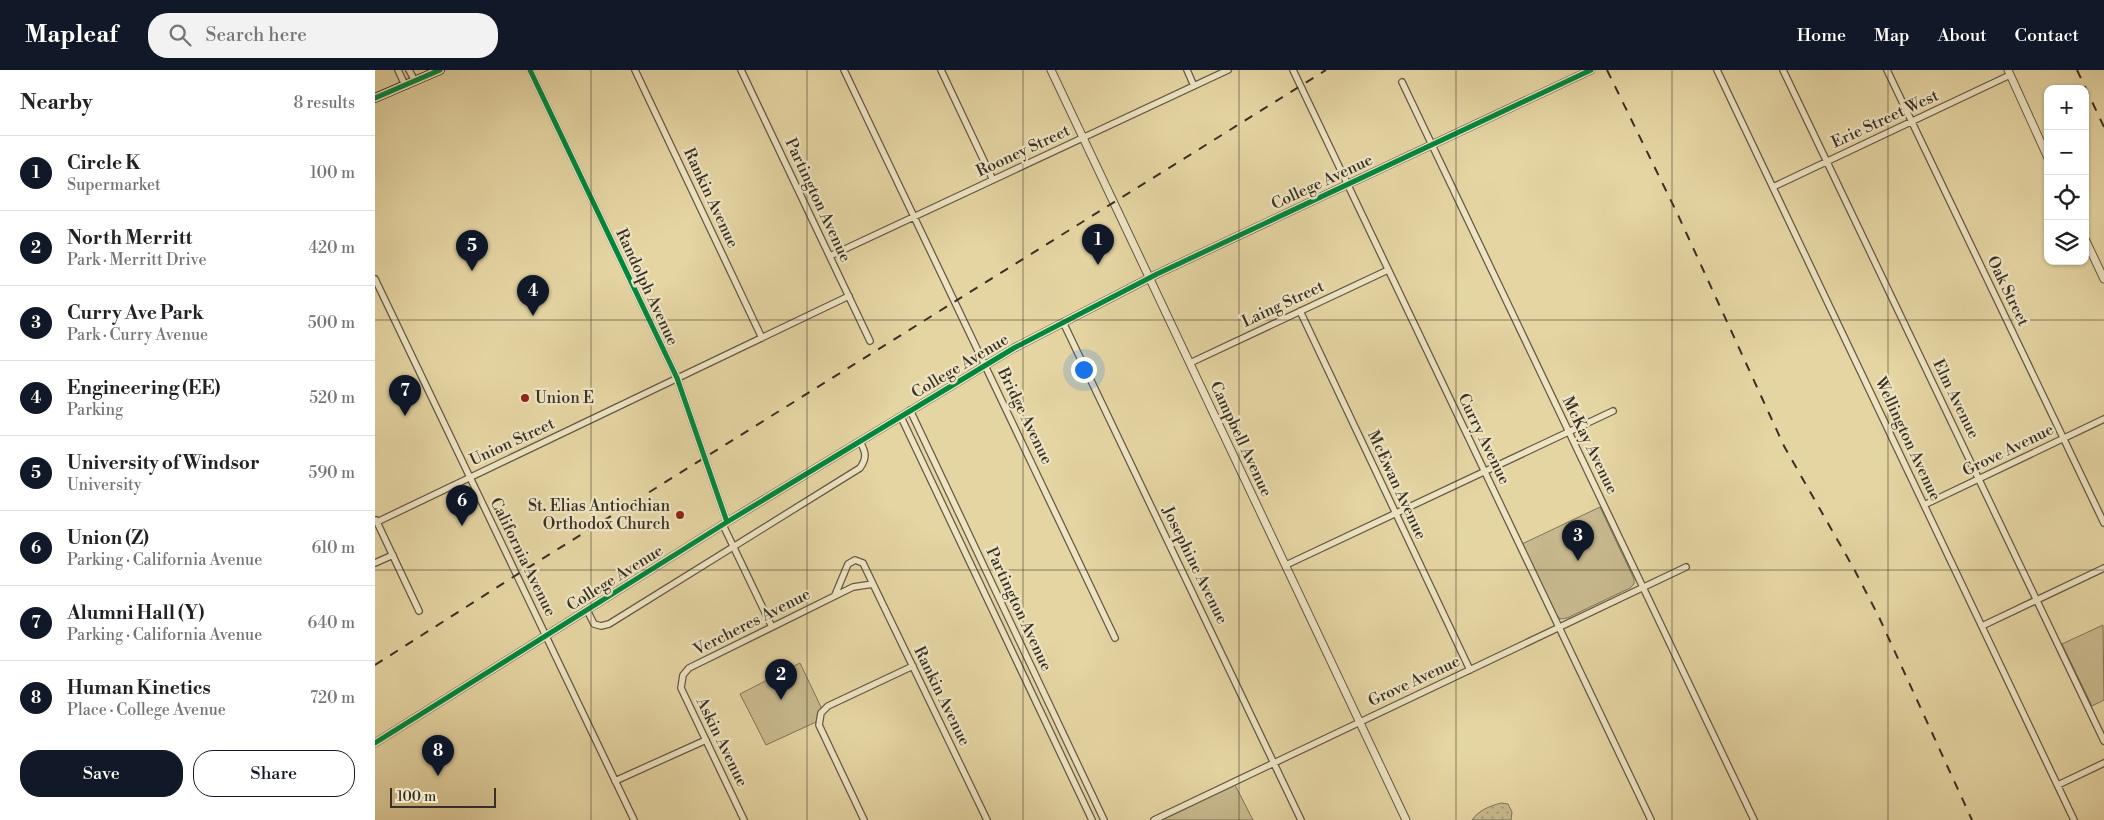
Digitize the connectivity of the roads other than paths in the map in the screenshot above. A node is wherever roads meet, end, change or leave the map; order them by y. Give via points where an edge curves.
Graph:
1 (398, 70) edge
2 (409, 70) edge
3 (440, 70) edge
4 (530, 70) edge
5 (635, 70) edge
6 (741, 70) edge
7 (844, 70) edge
8 (941, 70) edge
9 (1051, 70) edge
10 (1187, 70) edge
11 (1228, 70) edge
12 (1293, 70) edge
13 (1717, 70) edge
14 (1783, 70) edge
15 (1887, 70) edge
16 (1589, 71) edge
17 (2009, 73) edge
18 (415, 81) junction
19 (1402, 82) dead end
20 (405, 85) junction
21 (1194, 86) junction
22 (375, 98) edge
23 (1912, 122) junction
24 (1083, 138) junction
25 (1431, 145) junction
26 (2044, 149) edge
27 (1827, 162) junction
28 (993, 180) junction
29 (1347, 184) junction
30 (1773, 188) junction
31 (914, 217) junction
32 (2089, 247) edge
33 (830, 256) junction
34 (1388, 270) junction
35 (1149, 278) junction
36 (2104, 278) edge
37 (375, 279) edge
38 (849, 296) junction
39 (1300, 312) junction
40 (1063, 322) junction
41 (762, 338) junction
42 (870, 341) dead end
43 (1190, 363) junction
44 (985, 364) junction
45 (677, 378) junction
46 (910, 410) junction
47 (1613, 412) dead end
48 (901, 416) junction
49 (2104, 419) edge
50 (1568, 431) junction
51 (2063, 438) junction
52 (860, 442) junction
53 (1484, 471) junction
54 (470, 477) junction
55 (1979, 479) junction
56 (1924, 505) junction
57 (1395, 513) junction
58 (376, 520) edge
59 (725, 523) junction
60 (2104, 523) edge
61 (733, 547) junction
62 (393, 555) junction
63 (375, 564) edge
64 (1286, 565) junction
65 (1686, 567) dead end
66 (2104, 568) edge
67 (873, 584) junction
68 (1643, 588) junction
69 (835, 595) junction
70 (2037, 600) junction
71 (587, 610) junction
72 (419, 611) dead end
73 (1982, 626) junction
74 (772, 627) junction
75 (1559, 627) junction
76 (546, 636) junction
77 (1115, 638) dead end
78 (913, 666) junction
79 (1470, 670) junction
80 (683, 675) joint
81 (1360, 722) junction
82 (705, 740) junction
83 (2104, 741) edge
84 (375, 743) edge
85 (1274, 763) junction
86 (2104, 763) edge
87 (615, 780) junction
88 (2058, 785) junction
89 (634, 820) edge
90 (744, 820) edge
91 (864, 820) edge
92 (987, 820) edge
93 (1093, 820) edge
94 (1104, 820) edge
95 (1155, 820) edge
96 (1301, 820) edge
97 (1407, 820) edge
98 (1651, 820) edge
99 (1754, 820) edge
100 (2074, 820) edge

1 - 20 street
2 - 18 street
3 - 18 main road
4 - 45 street, Randolph Avenue
5 - 41 street, Rankin Avenue
6 - 33 street, Partington Avenue
7 - 31 street, Bridge Avenue
8 - 28 street
9 - 24 street, Campbell Avenue
10 - 21 street
11 - 21 street, Rooney Street
12 - 29 street, Curry Avenue
13 - 30 street, Wellington Avenue
14 - 27 street, Elm Avenue
15 - 23 street, Oak Street
16 - 25 street, College Avenue
17 - 23 street, Erie Street West
17 - 26 street
18 - 20 main road
19 - 25 street, McKay Avenue
20 - 22 main road
21 - 24 street, Rooney Street
23 - 27 street, Erie Street West
23 - 51 street, Oak Street
24 - 28 street, Rooney Street
24 - 35 street, Campbell Avenue
25 - 29 street, College Avenue
25 - 50 street, McKay Avenue
27 - 30 street, Erie Street West
27 - 55 street, Elm Avenue
28 - 31 street, Rooney Street
29 - 34 street, Curry Avenue
29 - 35 street, College Avenue
30 - 56 street, Wellington Avenue
31 - 33 street, Rooney Street
31 - 44 street, Bridge Avenue
32 - 36 street
33 - 38 street, Partington Avenue
34 - 39 street, Laing Street
34 - 53 street, Curry Avenue
35 - 40 street, College Avenue
35 - 43 street, Campbell Avenue
37 - 54 street, California Avenue
38 - 41 street, Union Street
38 - 42 street, Partington Avenue
39 - 43 street, Laing Street
39 - 57 street, McEwan Avenue
40 - 44 street, College Avenue
40 - 85 street, Josephine Avenue
41 - 45 street, Union Street
43 - 64 street, Campbell Avenue
44 - 46 street, College Avenue
44 - 77 street, Bridge Avenue
45 - 54 street, Union Street
45 - 59 street, Randolph Avenue
46 - 48 street, College Avenue
46 - 94 street, Partington Avenue
47 - 50 street
48 - 52 street, College Avenue
48 - 93 street, Partington Avenue
49 - 51 street, Grove Avenue
50 - 53 street
50 - 68 street, McKay Avenue
51 - 55 street, Grove Avenue
51 - 60 street, Oak Street
52 - 59 street, College Avenue
52 - 61 street via 866,455 860,468
53 - 57 street
53 - 75 street, Curry Avenue
54 - 58 street, Union Street
54 - 76 street, California Avenue
55 - 56 street, Grove Avenue
55 - 70 street, Elm Avenue
56 - 73 street, Wellington Avenue
57 - 64 street
57 - 79 street, McEwan Avenue
58 - 62 street
59 - 61 street, Randolph Avenue
59 - 71 street, College Avenue
61 - 71 street via 609,624 594,624
61 - 74 street, Randolph Avenue
62 - 63 street
62 - 72 street
64 - 81 street, Campbell Avenue
65 - 68 street, Grove Avenue
66 - 70 street
67 - 69 street, Vercheres Avenue via 853,586
67 - 69 street, Vercheres Avenue via 863,563 855,560 848,564
67 - 78 street, Rankin Avenue
68 - 75 street, Grove Avenue
68 - 99 street, McKay Avenue
69 - 74 street, Vercheres Avenue
70 - 73 street
70 - 83 street, Elm Avenue
71 - 76 street, College Avenue
73 - 88 street, Wellington Avenue
74 - 80 street, Vercheres Avenue via 689,668
75 - 79 street, Grove Avenue
75 - 98 street, Curry Avenue
76 - 84 street, College Avenue
76 - 87 street, California Avenue
78 - 91 street via 828,706 821,713 819,724
78 - 92 street, Rankin Avenue
79 - 81 street, Grove Avenue
80 - 82 street, Askin Avenue via 681,688
81 - 85 street, Grove Avenue
81 - 97 street, Campbell Avenue
82 - 87 street
82 - 90 street, Askin Avenue
85 - 95 street, Grove Avenue
85 - 96 street, Josephine Avenue
86 - 88 street
87 - 89 street, California Avenue
88 - 100 street, Wellington Avenue

